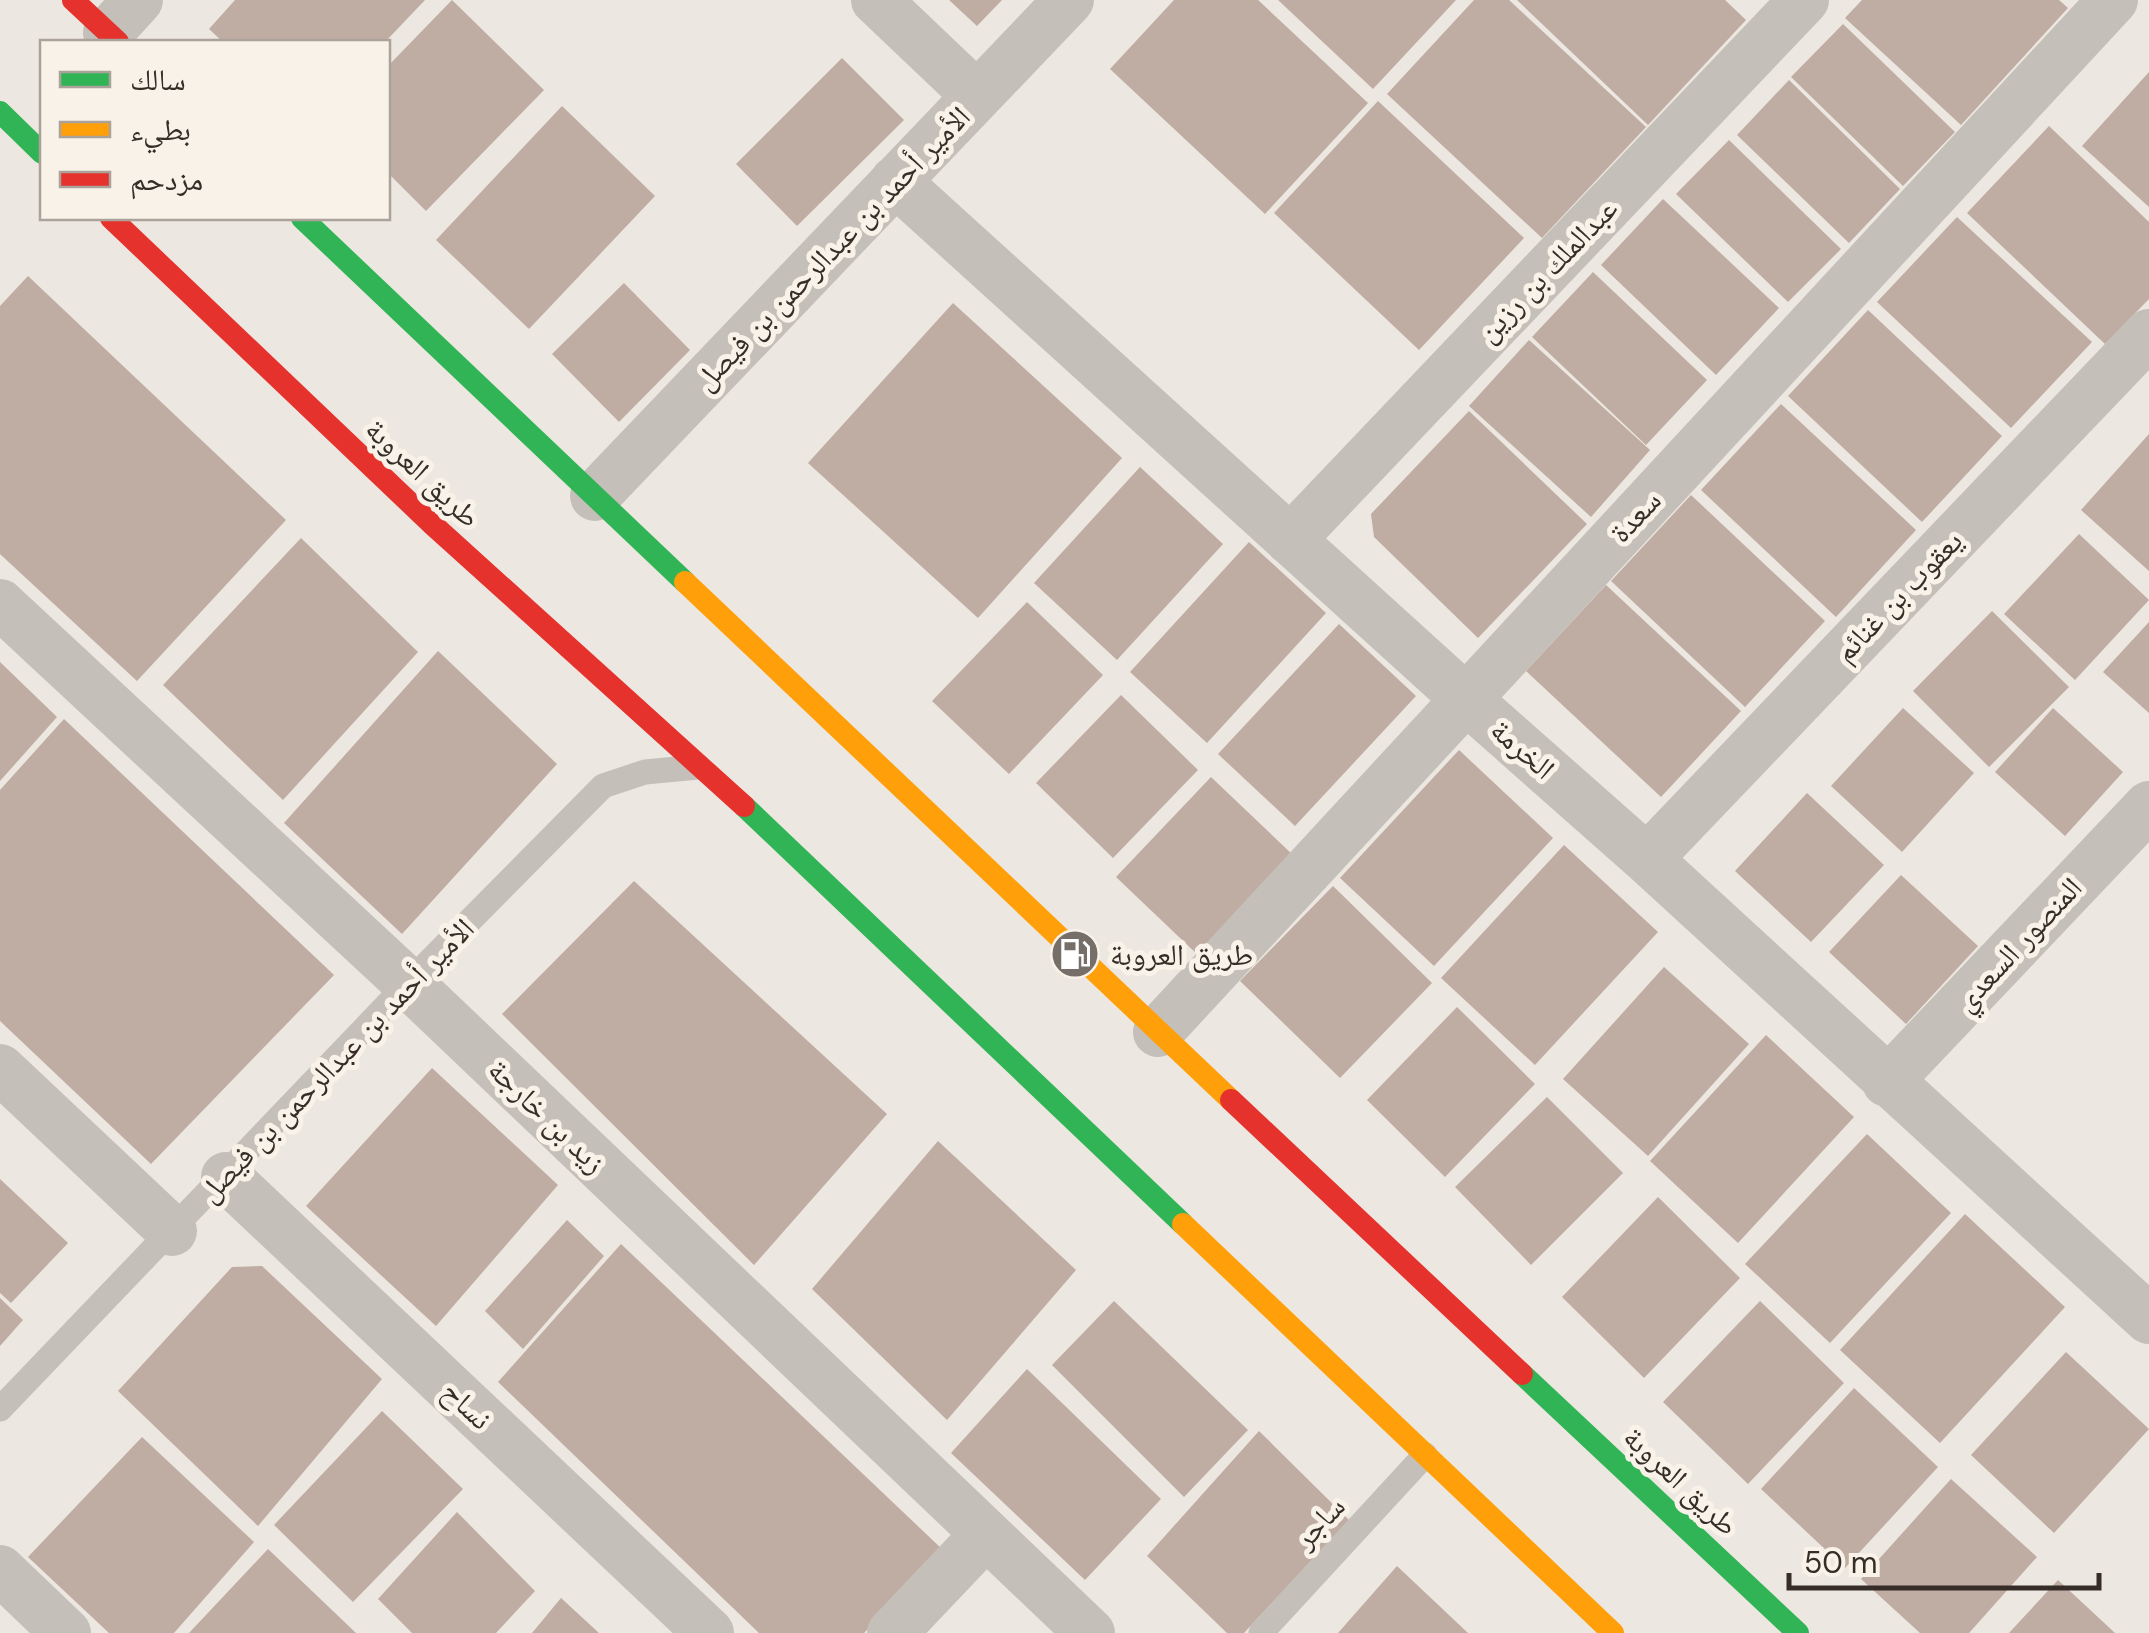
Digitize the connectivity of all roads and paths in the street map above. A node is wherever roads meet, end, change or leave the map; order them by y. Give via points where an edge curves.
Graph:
1 (876, 0) edge
2 (1068, 0) edge
3 (1804, 0) edge
4 (2107, 2) edge
5 (977, 96) junction
6 (0, 112) edge
7 (40, 150) edge
8 (895, 181) junction
9 (113, 220) edge
10 (304, 220) edge
11 (2149, 334) edge
12 (595, 496) junction
13 (1290, 540) junction
14 (0, 604) edge
15 (1466, 699) junction
16 (702, 766) junction
17 (2149, 806) edge
18 (1647, 859) junction
19 (408, 983) junction
20 (1158, 1032) junction
21 (0, 1070) edge
22 (1888, 1082) junction
23 (226, 1177) junction
24 (172, 1231) junction
25 (2149, 1319) edge
26 (0, 1408) edge
27 (1425, 1455) junction
28 (986, 1534) junction
29 (0, 1570) edge
30 (66, 1633) edge
31 (709, 1633) edge
32 (892, 1633) edge
33 (1090, 1633) edge
34 (1261, 1633) edge
35 (1613, 1633) edge
36 (1798, 1633) edge

1 - 5 street
2 - 5 street, الأمير أحمد بن عبدالرحمن بن فيصل
3 - 13 street, عبدالملك بن رزين
4 - 15 street, سعدة
5 - 8 street, الأمير أحمد بن عبدالرحمن بن فيصل
6 - 7 main road
8 - 12 street, الأمير أحمد بن عبدالرحمن بن فيصل
8 - 13 street, الخرمة
9 - 16 main road, طريق العروبة via 432,524
10 - 12 main road, طريق العروبة
11 - 18 street, يعقوب بن غنائم
12 - 20 main road, طريق العروبة
13 - 15 street, الخرمة
14 - 19 street, زيد بن خارجة
15 - 18 street, الخرمة
15 - 20 street, سعدة
16 - 19 lane, الأمير أحمد بن عبدالرحمن بن فيصل via 644,772 603,786
16 - 27 main road, طريق العروبة
17 - 22 street, المنصور السعدي
18 - 22 street, الخرمة
19 - 23 lane, الأمير أحمد بن عبدالرحمن بن فيصل
19 - 28 street, زيد بن خارجة
20 - 36 main road, طريق العروبة
21 - 24 street
22 - 25 street, الخرمة
23 - 24 lane, الأمير أحمد بن عبدالرحمن بن فيصل
23 - 31 street, نساح
24 - 26 lane, الأمير أحمد بن عبدالرحمن بن فيصل
27 - 34 lane, ساجر
27 - 35 main road, طريق العروبة
28 - 32 street
28 - 33 street, زيد بن خارجة
29 - 30 street

